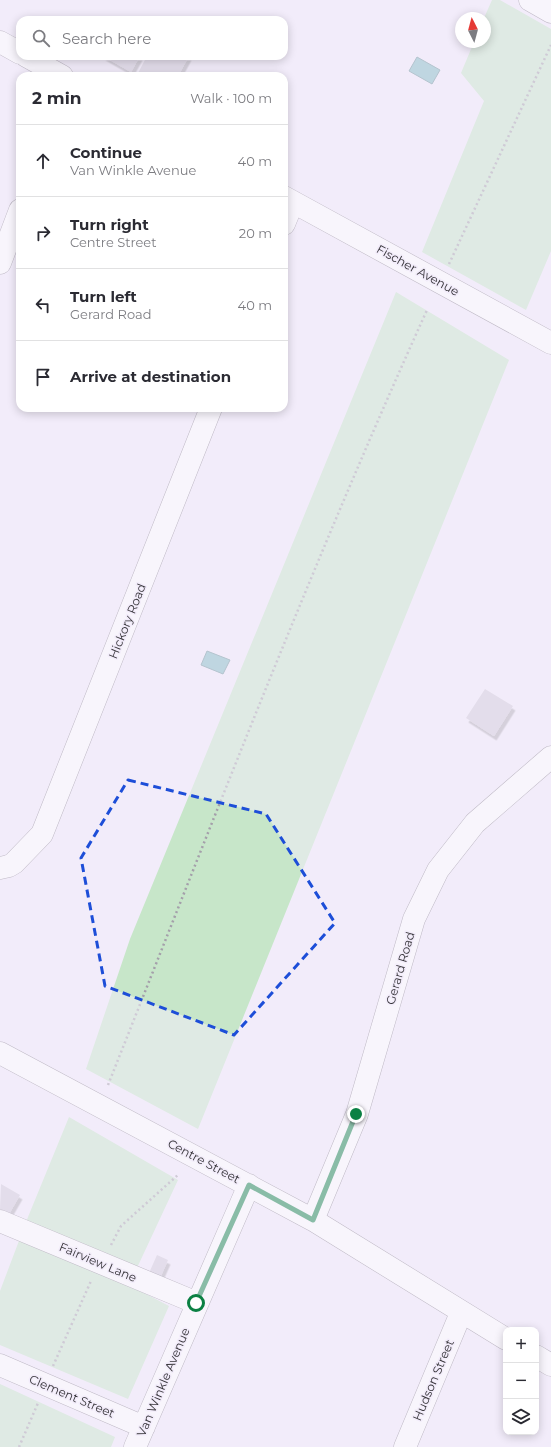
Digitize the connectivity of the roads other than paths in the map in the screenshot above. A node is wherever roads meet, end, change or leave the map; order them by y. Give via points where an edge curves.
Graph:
1 (530, 0) edge
2 (551, 12) edge
3 (0, 42) edge
4 (16, 51) edge
5 (33, 60) edge
6 (55, 72) edge
7 (288, 199) edge
8 (16, 221) edge
9 (0, 263) edge
10 (551, 343) edge
11 (209, 412) edge
12 (551, 757) edge
13 (0, 868) edge
14 (0, 1053) edge
15 (249, 1185) junction
16 (313, 1220) junction
17 (0, 1221) edge
18 (196, 1303) junction
19 (461, 1312) junction
20 (503, 1337) edge
21 (539, 1358) edge
22 (0, 1365) edge
23 (551, 1365) edge
24 (144, 1427) junction
25 (135, 1447) edge
26 (405, 1447) edge

1 - 2 street
3 - 4 street
5 - 6 street
7 - 10 street, Fischer Avenue
8 - 9 street
11 - 13 street, Hickory Road via 42,834 14,863
12 - 16 street, Gerard Road via 475,823 438,870 414,919 356,1114
14 - 15 street, Centre Street
15 - 16 street, Centre Street
15 - 18 street, Van Winkle Avenue
16 - 19 street, Centre Street
17 - 18 street, Fairview Lane
18 - 24 street, Van Winkle Avenue
19 - 20 street, Centre Street
19 - 26 street, Hudson Street
21 - 23 street
22 - 24 street, Clement Street
24 - 25 street, Van Winkle Avenue

